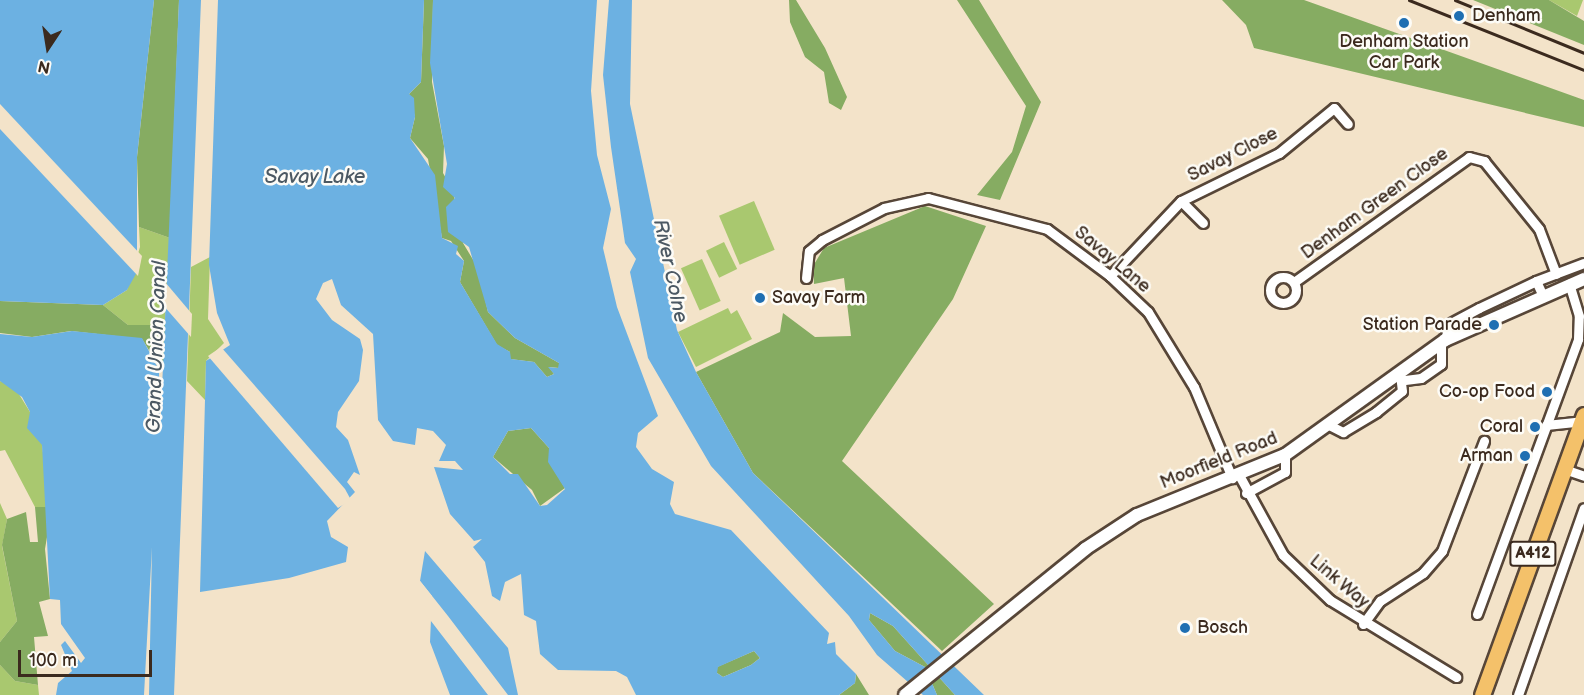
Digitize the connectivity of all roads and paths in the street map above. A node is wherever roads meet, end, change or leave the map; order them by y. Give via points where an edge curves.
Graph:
1 (1348, 124) dead end
2 (1181, 201) junction
3 (1203, 223) dead end
4 (1584, 262) edge
5 (1556, 274) junction
6 (1110, 276) junction
7 (806, 278) dead end
8 (1584, 279) edge
9 (1536, 281) junction
10 (1294, 282) dead end
11 (1569, 284) junction
12 (1542, 294) junction
13 (1443, 341) junction
14 (1583, 418) edge
15 (1545, 425) junction
16 (1484, 441) dead end
17 (1285, 455) junction
18 (1564, 469) junction
19 (1584, 476) edge
20 (1236, 477) junction
21 (1246, 493) junction
22 (1584, 508) edge
23 (1477, 614) dead end
24 (1363, 624) junction
25 (1456, 677) dead end
26 (905, 695) edge
27 (1482, 695) edge
28 (1518, 695) edge

1 - 2 street, Savay Close via 1334,108 1279,153
2 - 3 street
2 - 6 street, Savay Close
4 - 5 street
5 - 9 street
5 - 10 street, Denham Green Close via 1539,229 1484,161 1469,157
6 - 7 street, Savay Lane via 1047,229 928,198 884,208 844,227 809,251
6 - 20 street, Savay Lane via 1166,336
8 - 11 street, Moorfield Road
9 - 12 street
9 - 13 street via 1449,324
11 - 12 street, Moorfield Road
11 - 15 street via 1579,316 1578,339
12 - 13 street, Moorfield Road
13 - 17 street, Moorfield Road via 1402,377
14 - 15 street
14 - 18 main road, A412
15 - 23 street
16 - 24 street via 1442,551 1423,573 1380,601
17 - 20 street, Moorfield Road
17 - 21 street via 1285,472
18 - 19 street
18 - 27 main road, A412
20 - 21 street, Link Way
20 - 26 street, Moorfield Road via 1137,515 972,639
21 - 24 street, Link Way via 1283,555
22 - 28 street
24 - 25 street, Link Way

